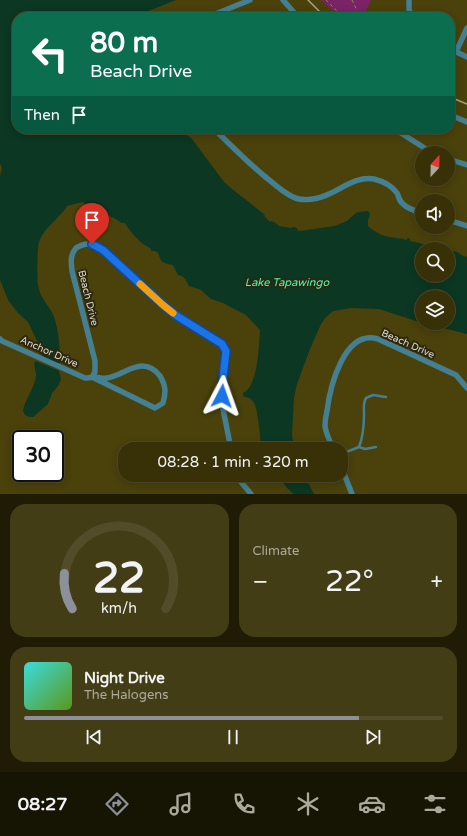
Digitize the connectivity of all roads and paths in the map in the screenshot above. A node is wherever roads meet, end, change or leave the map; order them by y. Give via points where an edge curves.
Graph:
1 (250, 0) edge
2 (283, 0) edge
3 (326, 0) edge
4 (352, 0) edge
5 (409, 0) edge
6 (220, 12) edge
7 (294, 12) edge
8 (338, 12) edge
9 (358, 12) edge
10 (410, 12) edge
11 (467, 28) edge
12 (456, 52) joint
13 (467, 57) edge
14 (455, 117) edge
15 (467, 122) edge
16 (219, 134) edge
17 (402, 134) edge
18 (420, 146) edge
19 (455, 161) edge
20 (467, 165) edge
21 (415, 211) edge
22 (455, 222) edge
23 (467, 226) edge
24 (0, 339) edge
25 (92, 377) junction
26 (467, 388) edge
27 (386, 397) dead end
28 (230, 442) edge
29 (331, 442) edge
30 (359, 447) junction
31 (376, 447) dead end
32 (348, 451) edge
33 (241, 482) edge
34 (347, 482) edge
35 (251, 494) edge
36 (352, 494) edge

1 - 6 street
2 - 7 street
3 - 8 path
4 - 9 path
5 - 10 street
11 - 12 street
12 - 13 street
14 - 15 street
16 - 21 street via 250,164 293,197 322,197 366,178 389,186 403,205
17 - 18 street
19 - 20 street
22 - 23 street
24 - 25 street, Anchor Drive via 85,378
25 - 25 street via 156,408 163,402 166,392 164,382 157,372 148,367 134,367 106,378
25 - 28 street, Beach Drive via 95,372 95,361 71,262 71,256 76,248 86,244 103,250 163,305 222,344 226,351 222,404
26 - 29 street, Beach Drive via 456,375 378,339 360,340 342,359 328,396 325,427
27 - 30 lane via 373,395 366,398
30 - 31 lane
30 - 32 lane
33 - 35 street
34 - 36 street

